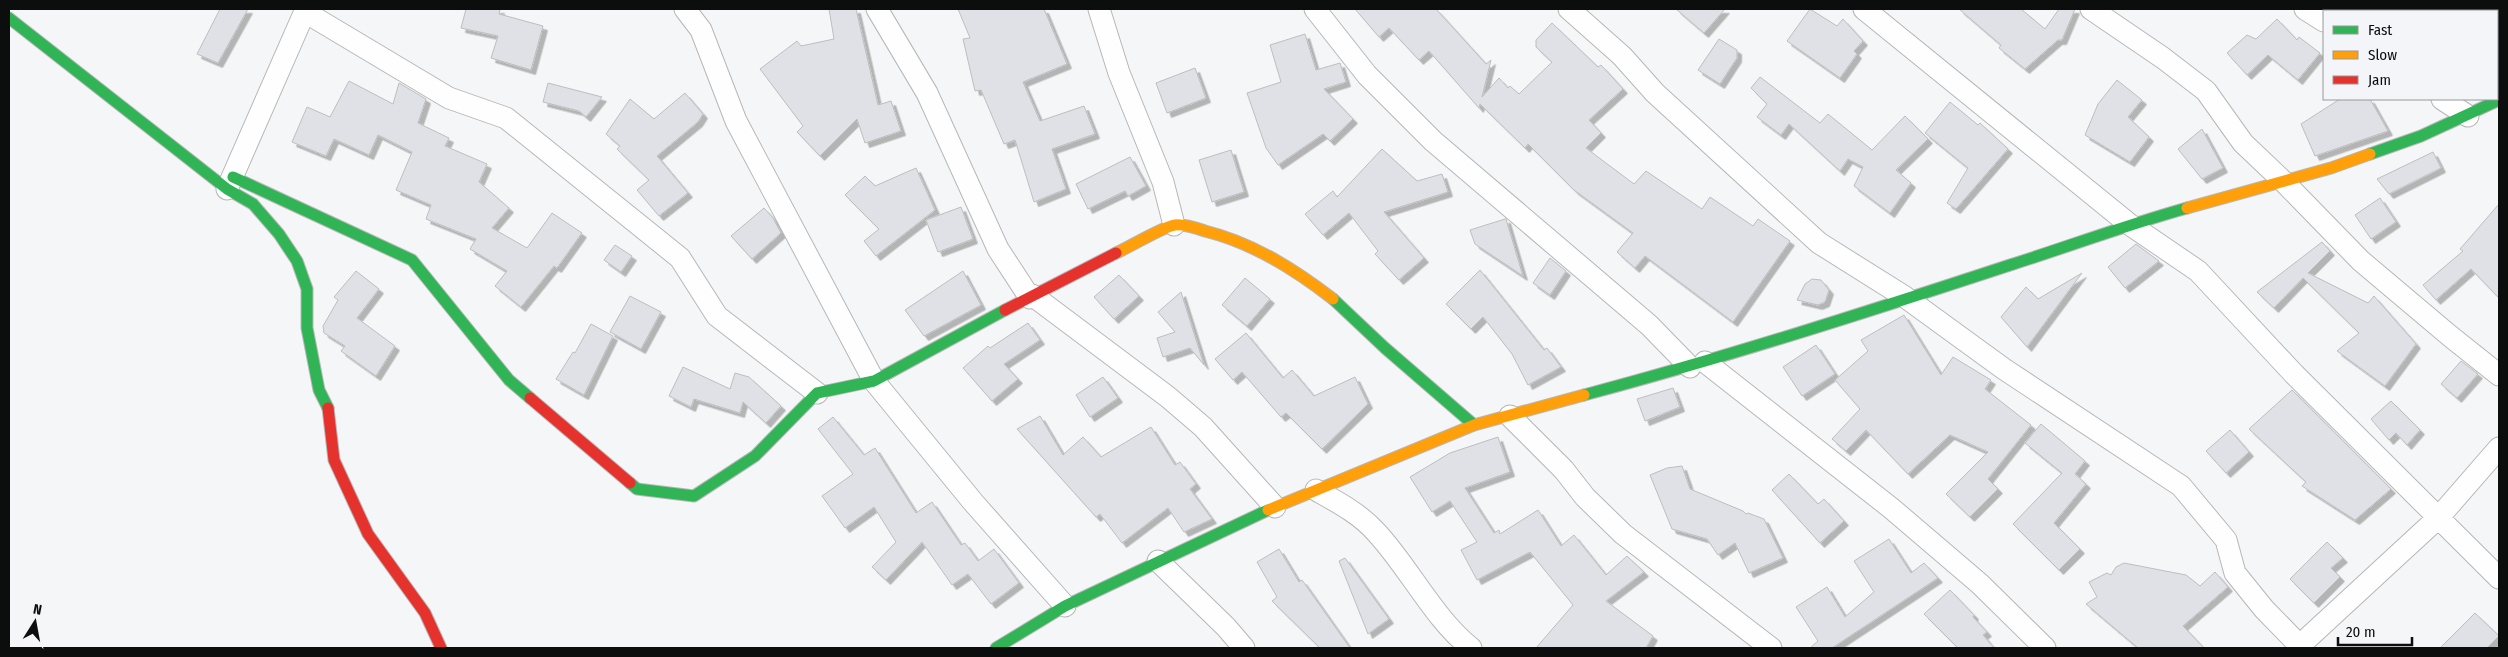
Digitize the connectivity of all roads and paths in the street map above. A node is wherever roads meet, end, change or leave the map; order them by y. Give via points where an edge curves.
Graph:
1 (685, 9) edge
2 (877, 9) edge
3 (1099, 9) edge
4 (1315, 9) edge
5 (1569, 9) edge
6 (1864, 9) edge
7 (2091, 9) edge
8 (2305, 9) edge
9 (305, 10) edge
10 (9, 18) edge
11 (2323, 20) edge
12 (2444, 100) edge
13 (2499, 100) edge
14 (2468, 116) junction
15 (2284, 182) junction
16 (230, 183) junction
17 (2129, 224) junction
18 (1174, 226) junction
19 (1031, 296) junction
20 (1905, 297) junction
21 (1697, 364) junction
22 (2499, 375) edge
23 (874, 380) junction
24 (817, 393) junction
25 (1510, 416) junction
26 (1474, 425) junction
27 (2499, 448) edge
28 (1316, 490) junction
29 (1275, 507) junction
30 (2439, 516) junction
31 (1158, 561) junction
32 (2499, 578) edge
33 (1064, 606) junction
34 (441, 648) edge
35 (996, 648) edge
36 (1244, 648) edge
37 (1471, 648) edge
38 (1771, 648) edge
39 (2045, 648) edge
40 (2300, 648) edge

1 - 23 street via 701,30 736,121
2 - 19 street via 927,93 998,249
3 - 18 street via 1119,73 1163,182
4 - 21 street via 1367,75 1433,141
5 - 20 street via 1622,56 1655,93 1819,243
6 - 17 street
7 - 15 street via 2206,91 2243,143
8 - 11 street
9 - 16 street
9 - 24 street via 449,98 506,118 680,258 717,316
10 - 16 street
12 - 14 street
13 - 14 street
14 - 15 street via 2375,154
15 - 17 street
15 - 22 street via 2361,261
16 - 24 street via 412,260 508,380 637,490 694,496 755,456
16 - 34 street via 280,234 297,261 306,289 309,344 319,390 328,409 334,460 368,534 425,613
17 - 20 street
17 - 30 street via 2198,271 2294,374
18 - 19 street
18 - 26 street via 1197,227 1234,239 1283,264 1336,300 1373,337
19 - 23 street
19 - 29 street via 1168,397 1203,427
20 - 21 street
20 - 40 street via 2004,369 2181,486 2226,540 2235,573
21 - 25 street
21 - 39 street via 1890,508 1965,571
23 - 24 street
23 - 33 street via 973,502
25 - 26 street
25 - 38 street via 1623,534
26 - 28 street
27 - 30 street
28 - 29 street
28 - 37 street via 1355,512 1376,532 1425,596
29 - 31 street
30 - 32 street
30 - 40 street
31 - 33 street
31 - 36 street
33 - 35 street

